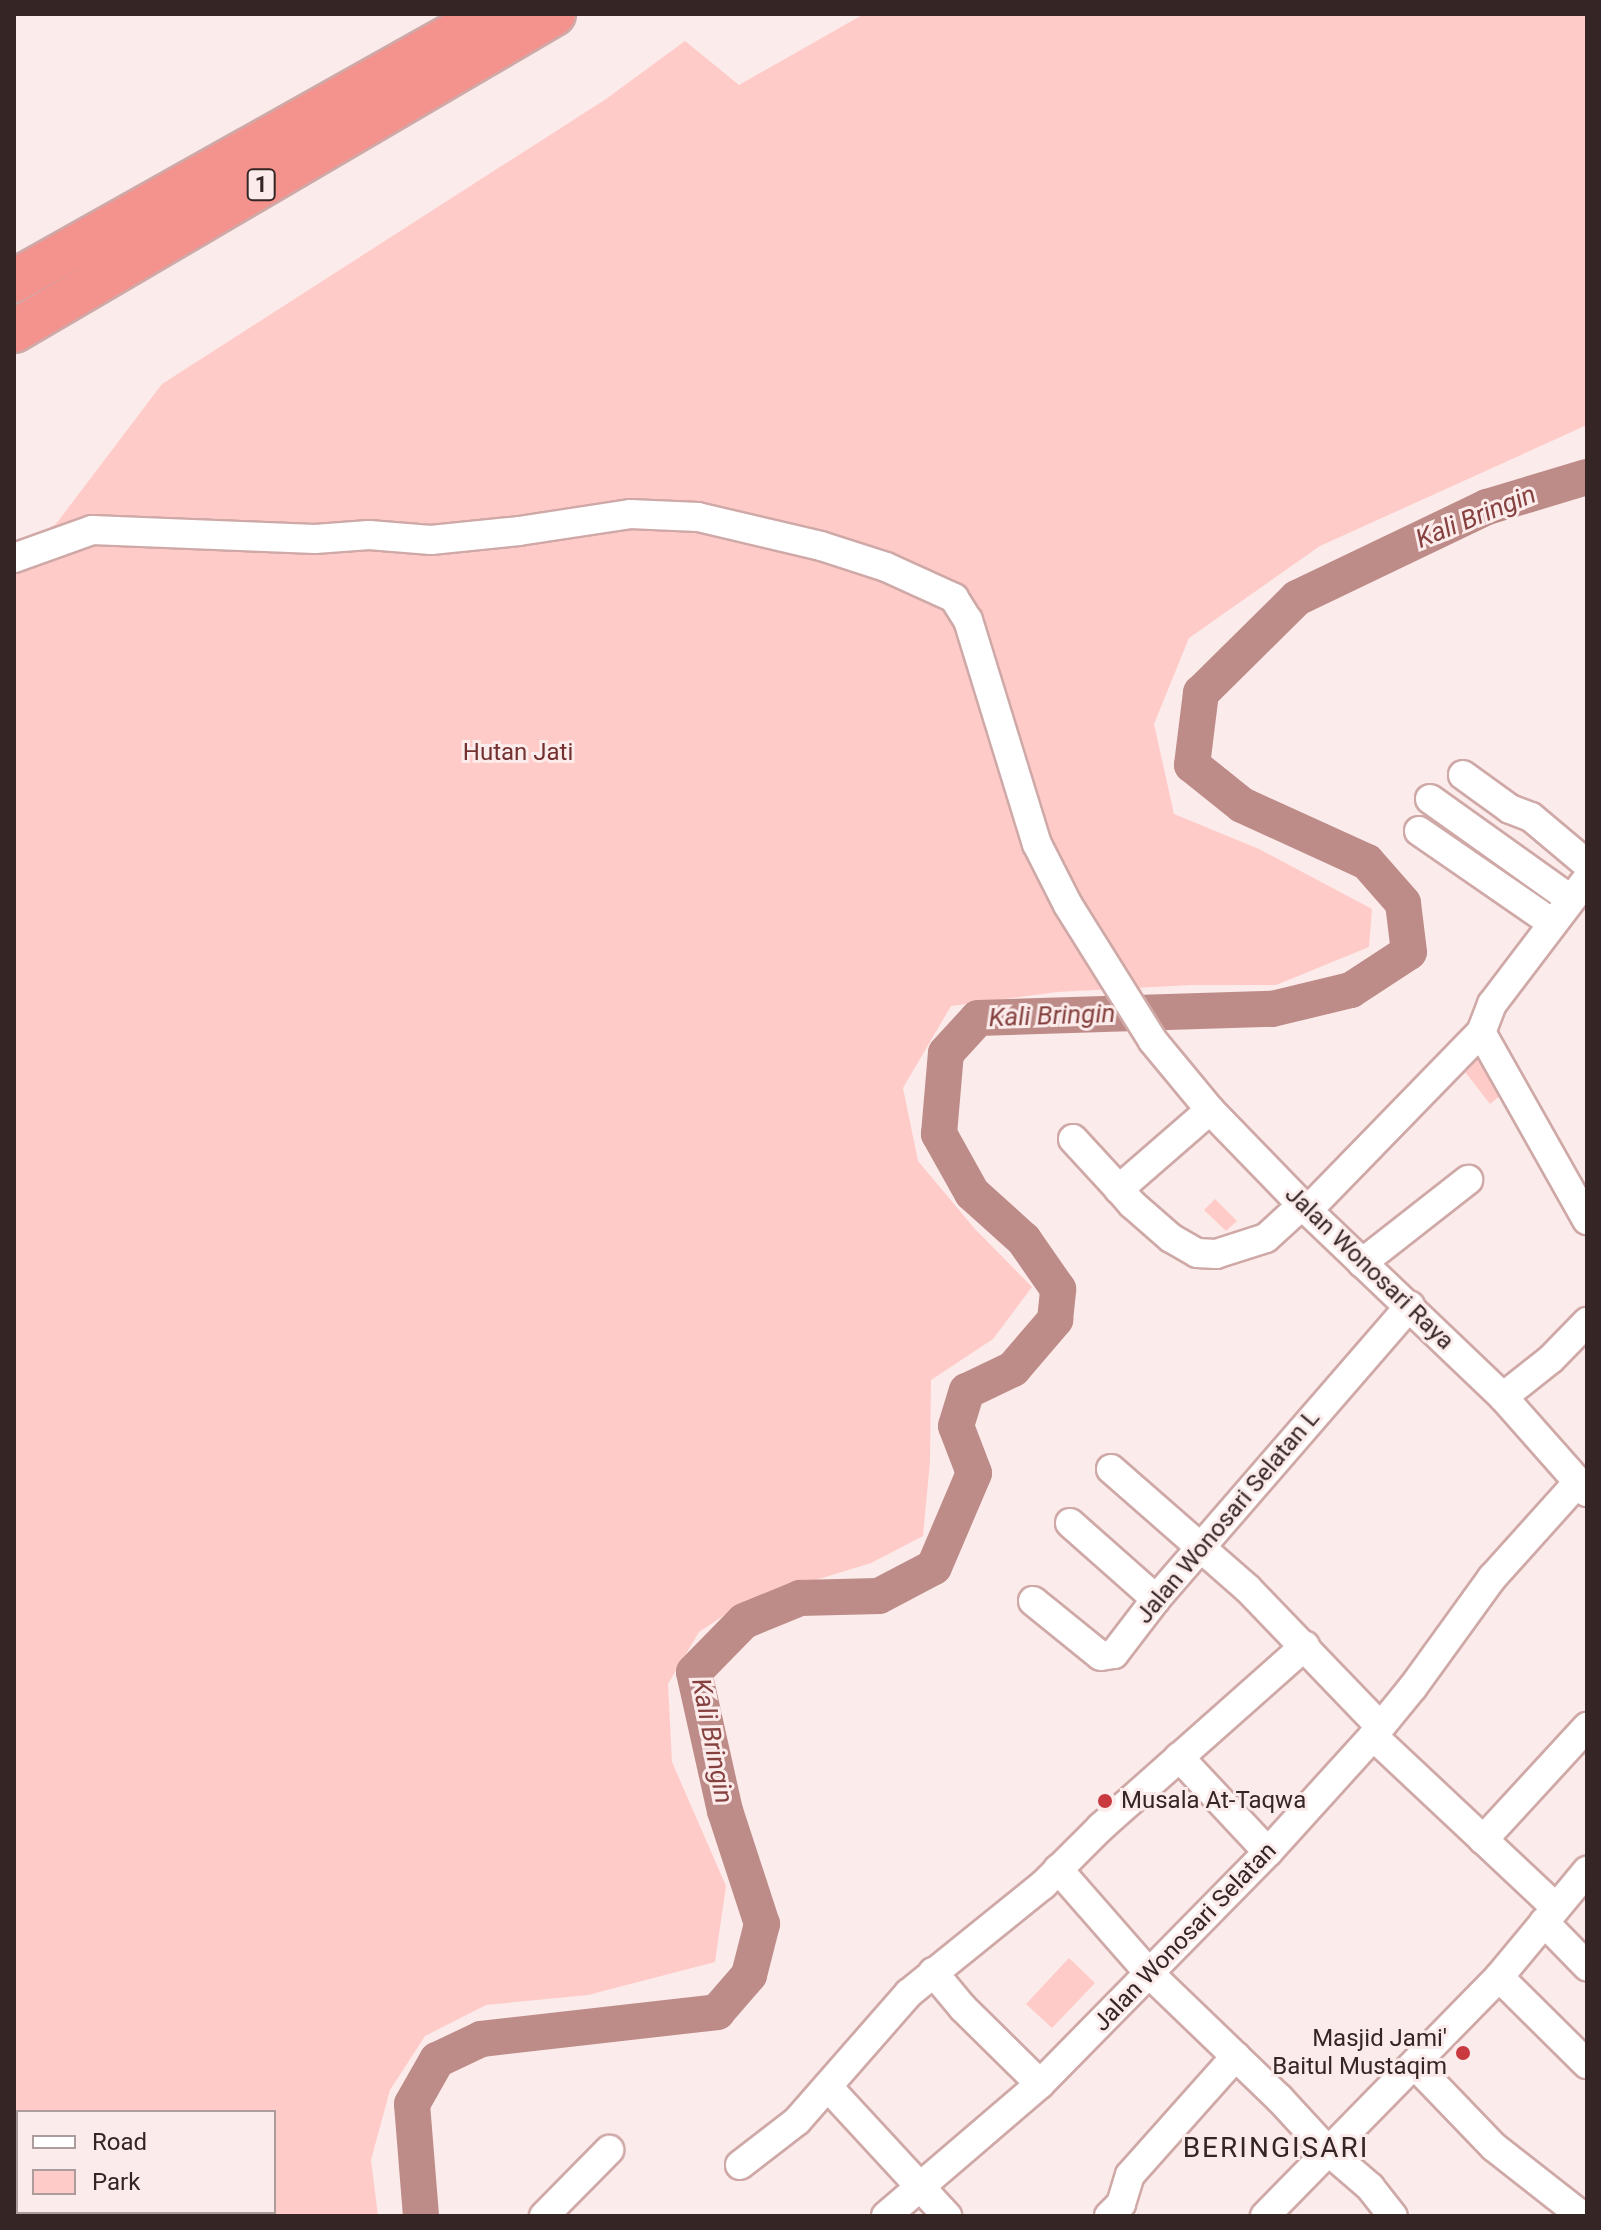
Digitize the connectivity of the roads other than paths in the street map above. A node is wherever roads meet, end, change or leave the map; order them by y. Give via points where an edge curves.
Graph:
1 (490, 14) edge
2 (554, 14) edge
3 (14, 281) edge
4 (14, 331) edge
5 (14, 558) edge
6 (1463, 775) dead end
7 (1489, 794) junction
8 (1430, 799) dead end
9 (1469, 827) junction
10 (1419, 831) dead end
11 (1587, 864) edge
12 (1579, 889) edge
13 (1551, 922) junction
14 (1481, 1032) junction
15 (1210, 1110) junction
16 (1073, 1139) dead end
17 (1468, 1180) dead end
18 (1119, 1189) junction
19 (1305, 1208) junction
20 (1587, 1220) edge
21 (1362, 1263) junction
22 (1410, 1306) junction
23 (1587, 1322) edge
24 (1503, 1397) junction
25 (1111, 1469) dead end
26 (1583, 1487) edge
27 (1070, 1523) dead end
28 (1201, 1548) junction
29 (1156, 1599) junction
30 (1033, 1601) dead end
31 (1305, 1646) junction
32 (1587, 1727) edge
33 (1376, 1731) junction
34 (1179, 1757) junction
35 (1483, 1840) junction
36 (1268, 1852) junction
37 (1058, 1869) junction
38 (1585, 1877) edge
39 (1550, 1915) junction
40 (1587, 1966) edge
41 (933, 1972) junction
42 (1150, 1974) junction
43 (1499, 1977) junction
44 (1236, 2056) junction
45 (1587, 2064) edge
46 (1415, 2065) junction
47 (1040, 2084) junction
48 (828, 2087) junction
49 (609, 2150) dead end
50 (1327, 2150) junction
51 (740, 2165) dead end
52 (923, 2186) junction
53 (544, 2216) edge
54 (886, 2216) edge
55 (947, 2216) edge
56 (1109, 2216) edge
57 (1265, 2216) edge
58 (1393, 2216) edge
59 (1582, 2216) edge

1 - 3 highway, 1
2 - 4 highway, 1
5 - 15 street, Jalan Wonosari Raya via 92,530 431,540 630,514 698,517 821,546 886,567 954,598 968,620 1037,844 1068,905 1153,1041
6 - 7 street
7 - 9 street
7 - 11 street via 1531,817
8 - 9 street
9 - 12 street
10 - 13 street
12 - 13 street
13 - 14 street via 1492,1004
14 - 19 street
14 - 20 street
15 - 18 street
15 - 19 street, Jalan Wonosari Raya
16 - 18 street
17 - 21 street
18 - 19 street via 1171,1238 1197,1253 1216,1254 1266,1238
19 - 21 street, Jalan Wonosari Raya
21 - 22 street, Jalan Wonosari Raya
22 - 24 street, Jalan Wonosari Raya
22 - 28 street, Jalan Wonosari Selatan L
23 - 24 street
24 - 26 street, Jalan Wonosari Raya
25 - 28 street
26 - 33 street, Jalan Wonosari Selatan via 1492,1578
27 - 29 street
28 - 29 street, Jalan Wonosari Selatan L
28 - 31 street
29 - 30 street, Jalan Wonosari Selatan L via 1108,1657
31 - 33 street
31 - 34 street
32 - 35 street
33 - 35 street
33 - 36 street, Jalan Wonosari Selatan
34 - 36 street
34 - 37 street
35 - 39 street
36 - 42 street, Jalan Wonosari Selatan
37 - 41 street
37 - 42 street
38 - 39 street
39 - 40 street
39 - 43 street
41 - 47 street
41 - 48 street
42 - 44 street
42 - 47 street, Jalan Wonosari Selatan
43 - 45 street
43 - 46 street
44 - 50 street
44 - 56 street via 1130,2175 1121,2204
46 - 50 street
46 - 59 street via 1494,2147
47 - 52 street, Jalan Wonosari Selatan
48 - 51 street via 797,2121
48 - 52 street
49 - 53 street
50 - 57 street
50 - 58 street via 1370,2187
52 - 54 street, Jalan Wonosari Selatan
52 - 55 street

